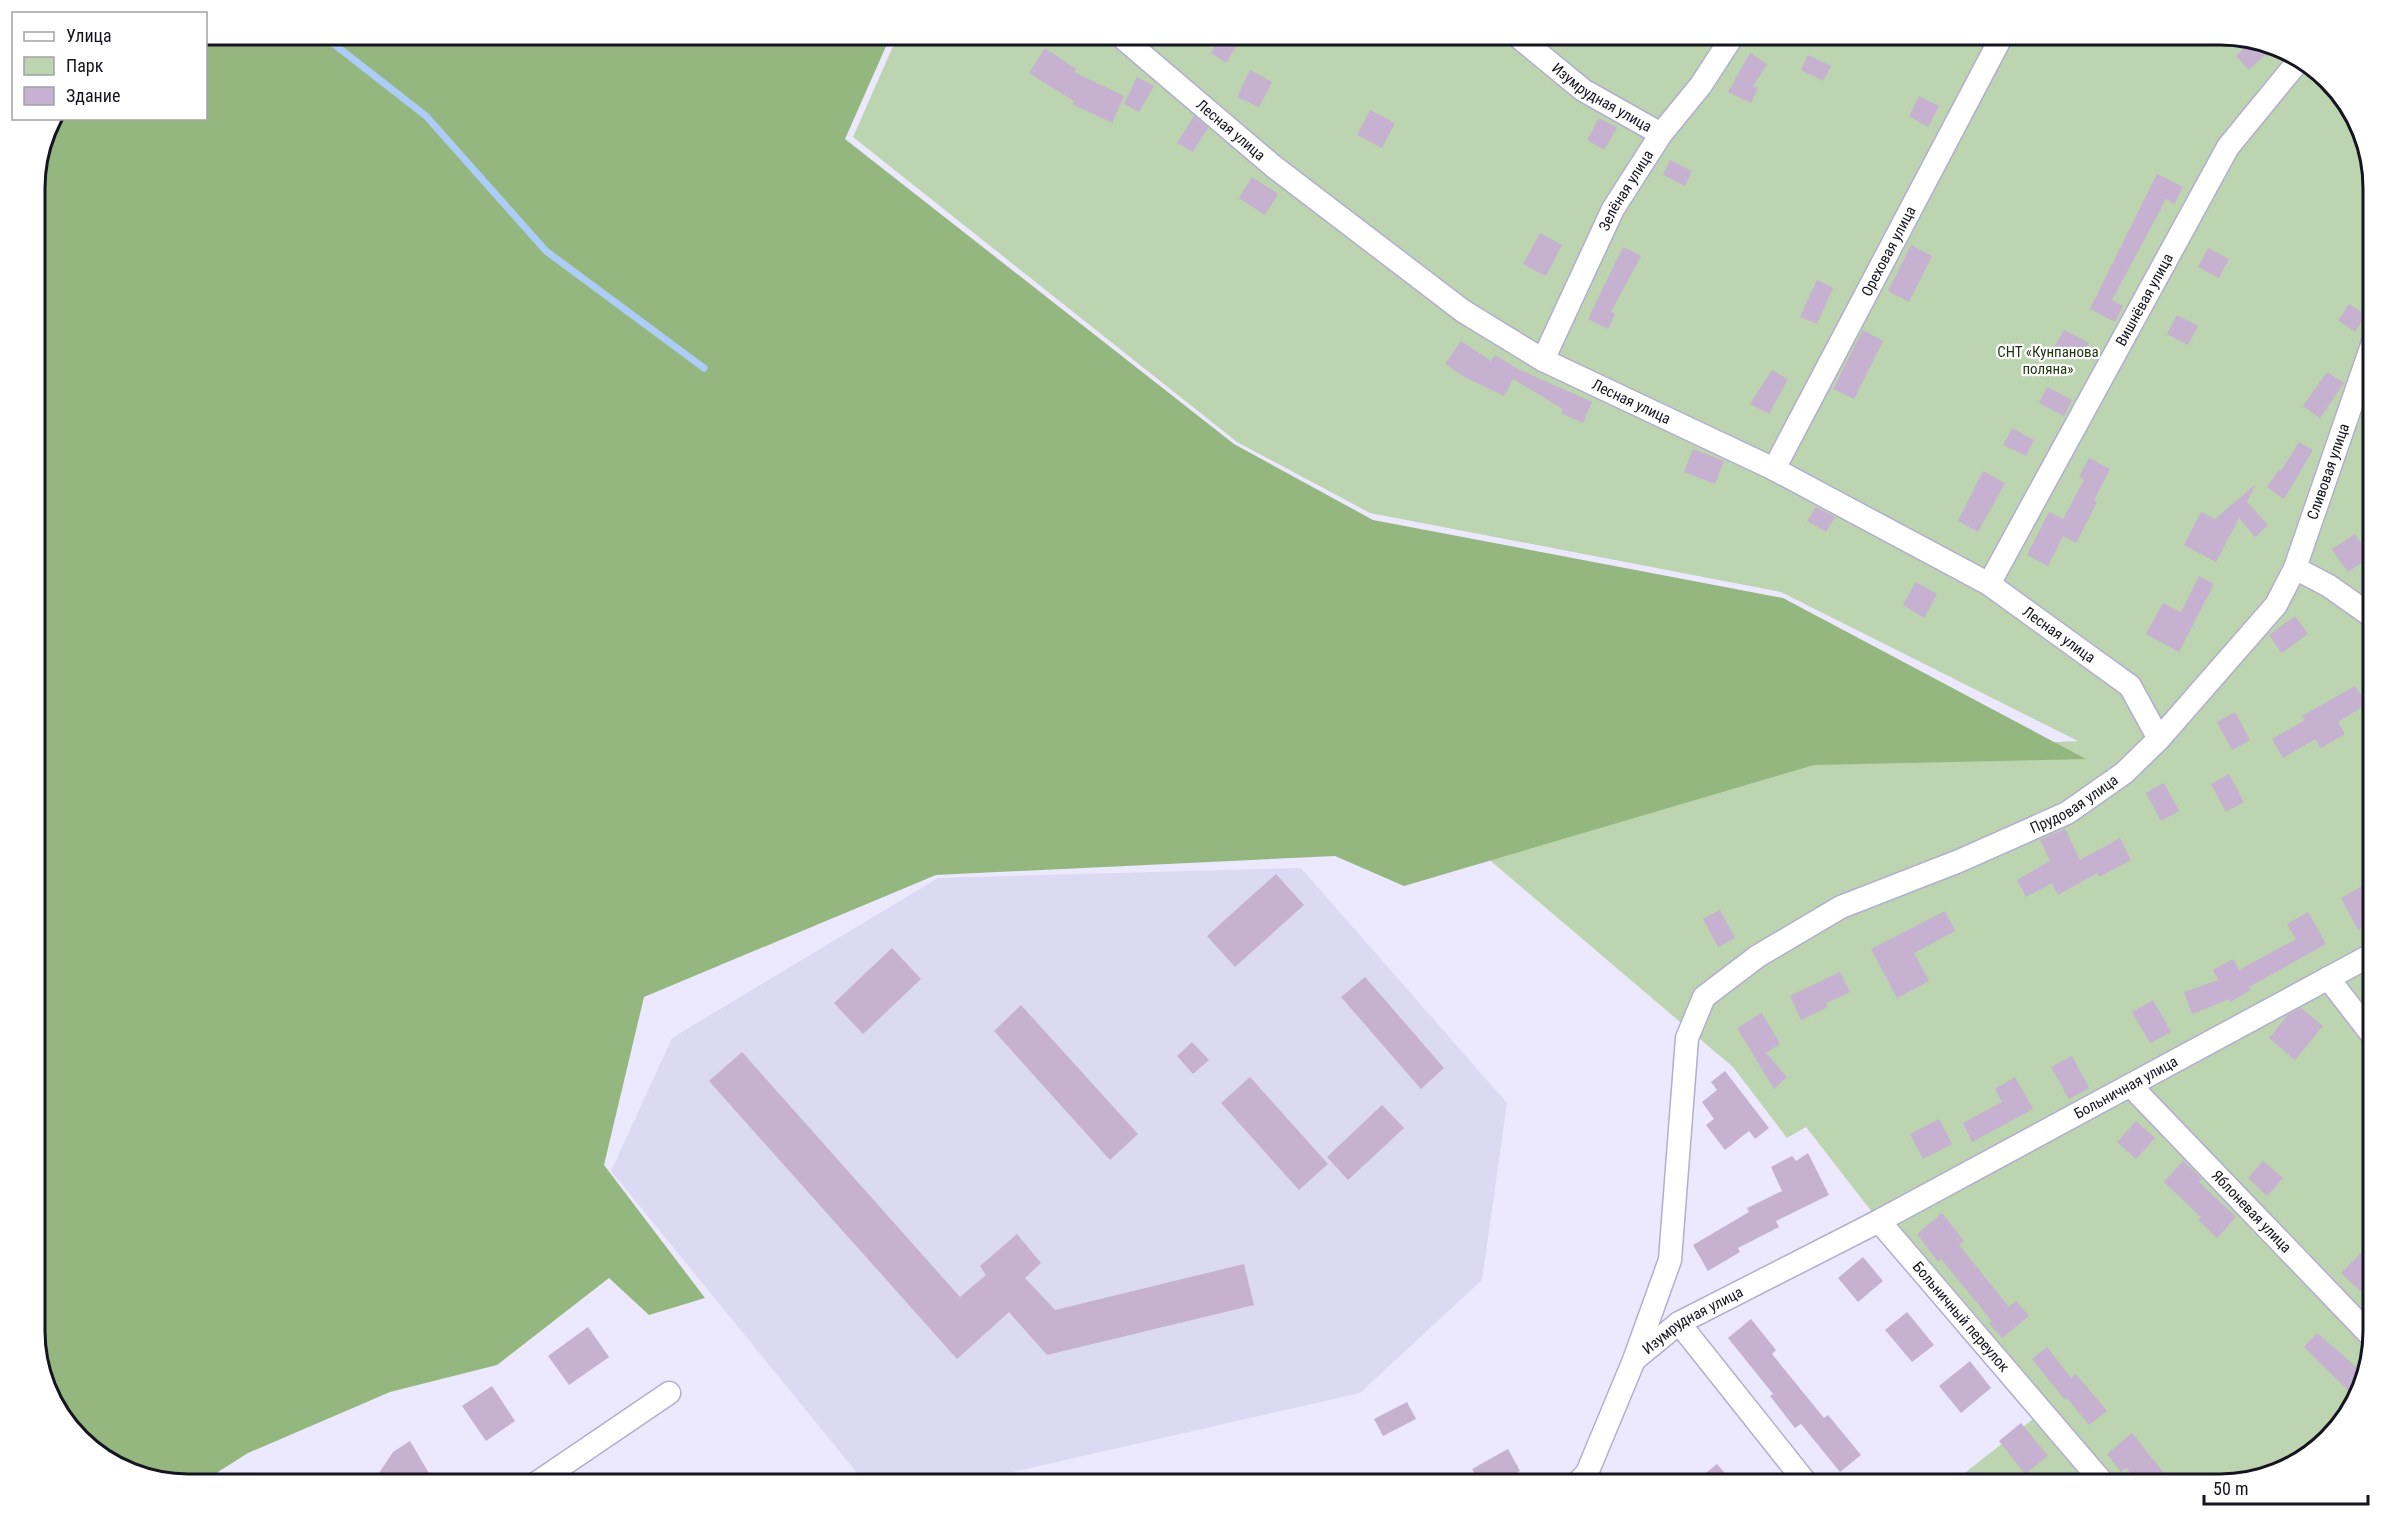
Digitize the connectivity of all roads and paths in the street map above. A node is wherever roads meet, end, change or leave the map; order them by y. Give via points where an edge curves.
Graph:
1 (1131, 45) edge
2 (1528, 45) edge
3 (1727, 45) edge
4 (1997, 45) edge
5 (2294, 66) edge
6 (1661, 134) junction
7 (1543, 360) junction
8 (2363, 371) edge
9 (1774, 469) junction
10 (2295, 568) junction
11 (1989, 584) junction
12 (2363, 610) edge
13 (2159, 739) junction
14 (2363, 959) edge
15 (2328, 978) junction
16 (2363, 1023) edge
17 (2131, 1086) junction
18 (1879, 1221) junction
19 (1679, 1323) junction
20 (2363, 1328) edge
21 (1634, 1360) junction
22 (669, 1393) dead end
23 (551, 1474) edge
24 (1586, 1474) edge
25 (1798, 1474) edge
26 (2095, 1474) edge

1 - 7 street, Лесная улица via 1273,166 1463,311
2 - 6 street, Изумрудная улица via 1583,90
3 - 6 street, Зелёная улица
4 - 9 street, Ореховая улица
5 - 11 street, Вишнёвая улица via 2228,147
6 - 7 street, Зелёная улица via 1613,209
7 - 9 street, Лесная улица
8 - 10 street, Сливовая улица
9 - 11 street, Лесная улица
10 - 12 street
10 - 13 street, Прудовая улица via 2276,605
11 - 13 street, Лесная улица via 2130,686
13 - 21 street, Прудовая улица via 2124,773 2067,813 1841,907 1758,956 1704,997 1687,1038 1670,1260
14 - 15 street, Больничная улица
15 - 16 street
15 - 17 street, Больничная улица
17 - 18 street, Больничная улица
17 - 20 street, Яблоневая улица
18 - 19 street, Изумрудная улица
18 - 26 street, Больничный переулок
19 - 21 street, Изумрудная улица
19 - 25 street
21 - 24 street, Изумрудная улица
22 - 23 street

